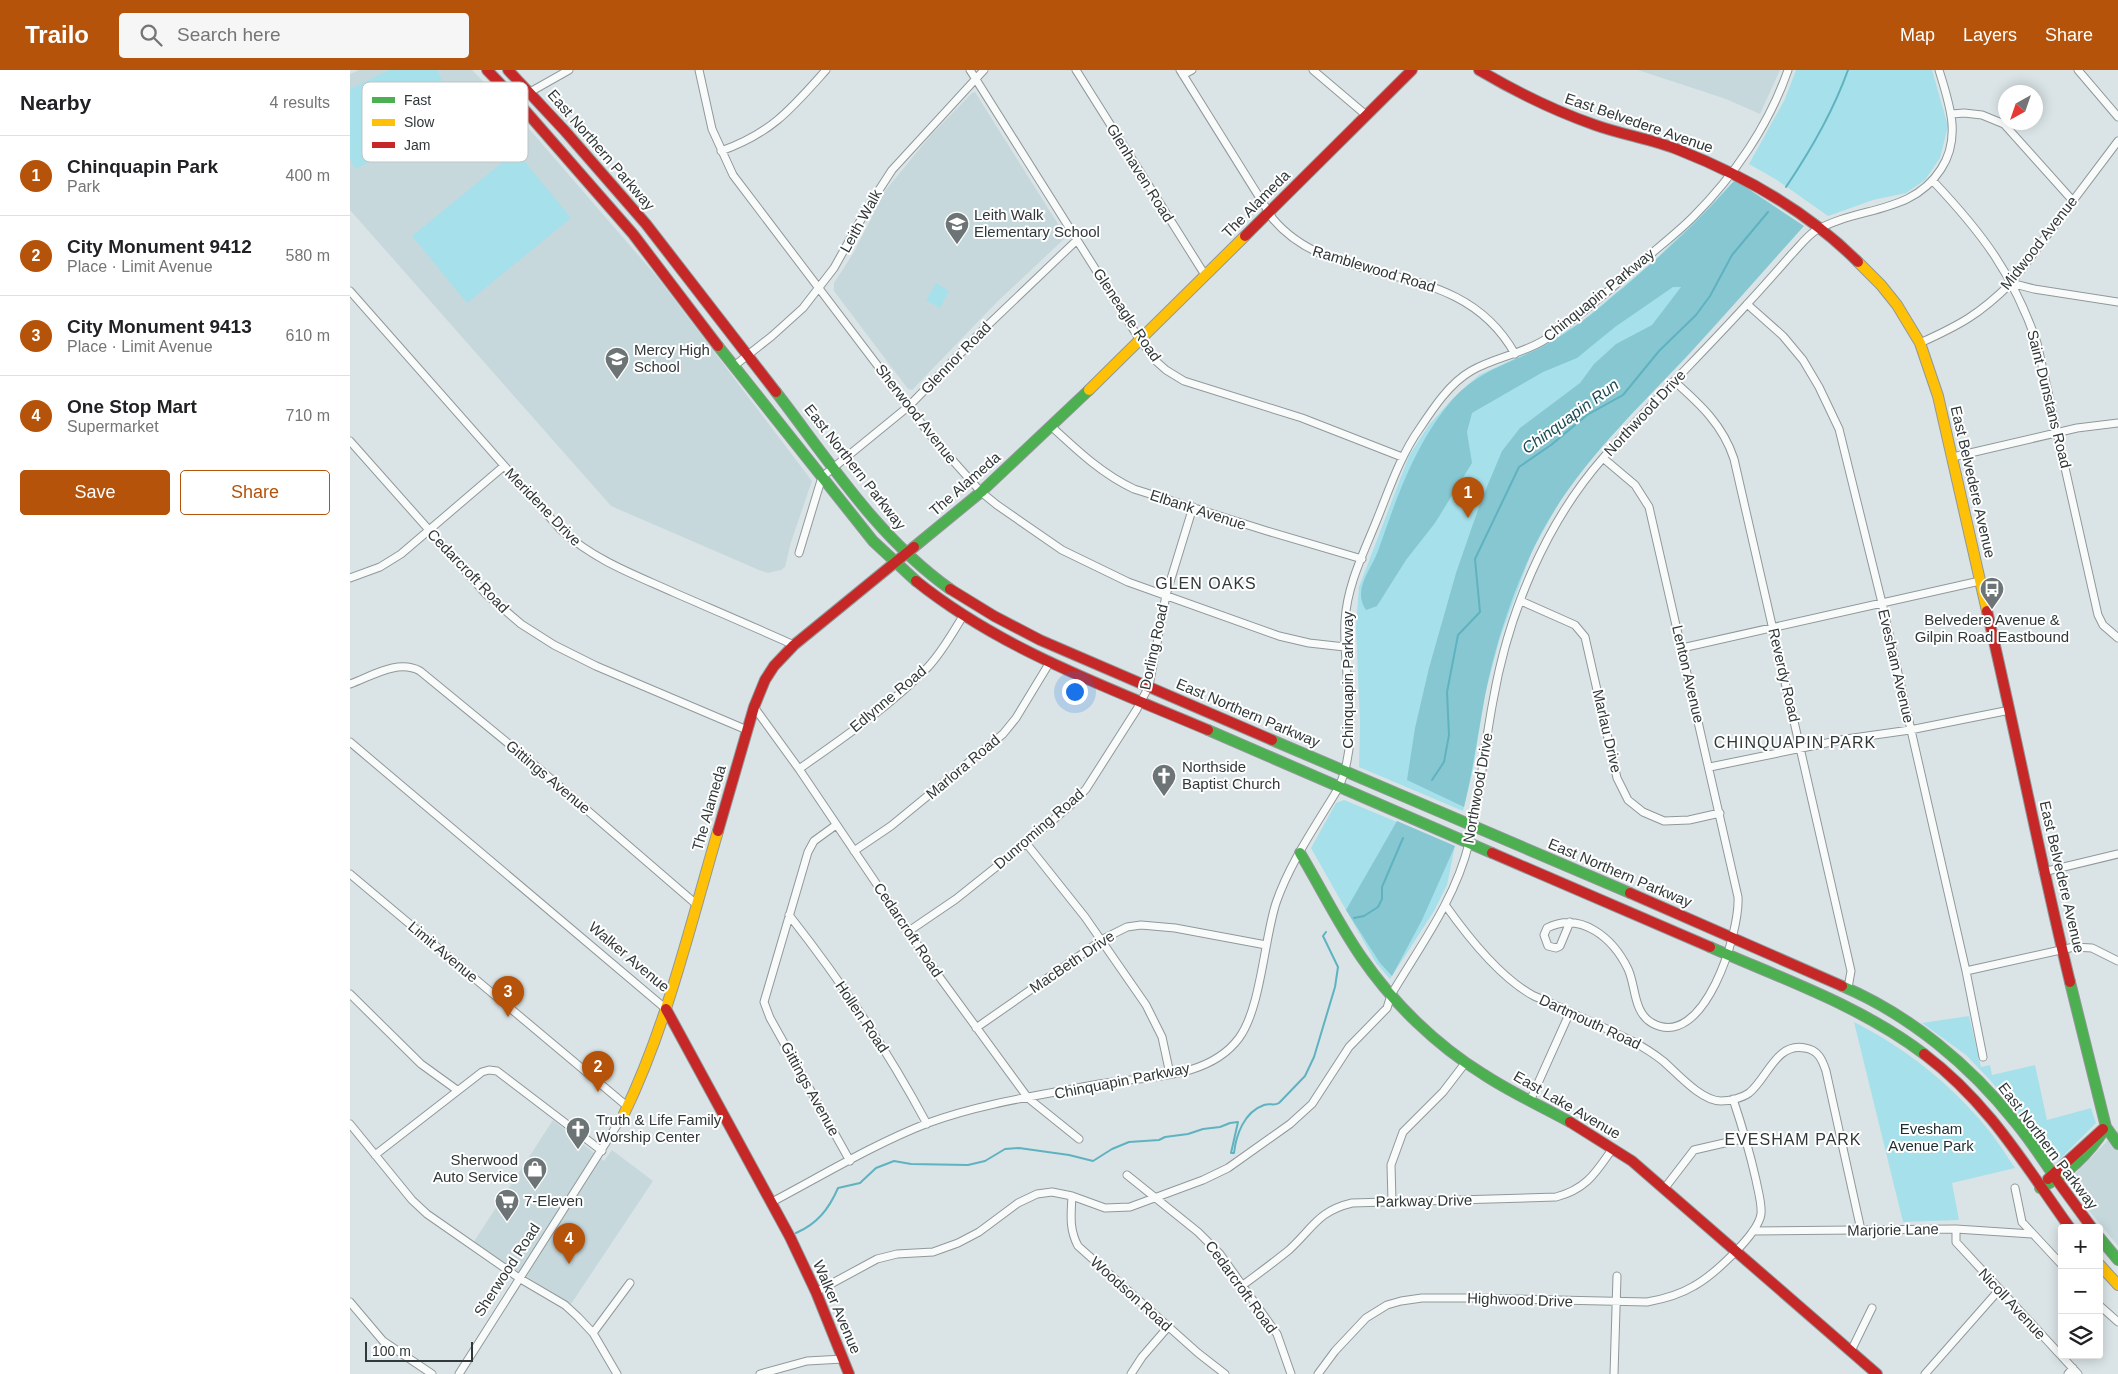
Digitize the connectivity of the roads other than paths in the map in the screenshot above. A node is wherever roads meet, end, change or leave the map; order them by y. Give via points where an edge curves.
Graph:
1 (487, 70) edge
2 (508, 70) edge
3 (569, 70) edge
4 (699, 70) edge
5 (826, 70) edge
6 (970, 70) edge
7 (984, 70) edge
8 (1076, 70) edge
9 (1192, 70) edge
10 (1313, 70) edge
11 (1412, 70) edge
12 (1479, 70) edge
13 (1788, 70) edge
14 (1939, 70) edge
15 (2078, 70) edge
16 (1181, 72) edge
17 (976, 78) junction
18 (498, 82) edge
19 (520, 82) edge
20 (530, 92) joint
21 (528, 114) edge
22 (1952, 114) junction
23 (1366, 115) junction
24 (2118, 117) edge
25 (2118, 141) edge
26 (721, 151) junction
27 (1732, 173) junction
28 (1933, 181) junction
29 (2073, 201) junction
30 (1269, 213) junction
31 (1820, 228) junction
32 (1077, 240) junction
33 (1205, 275) junction
34 (2012, 283) junction
35 (819, 288) junction
36 (350, 291) edge
37 (2118, 302) edge
38 (1747, 304) junction
39 (1140, 340) junction
40 (1920, 344) junction
41 (748, 354) junction
42 (1515, 354) junction
43 (734, 366) junction
44 (1674, 381) junction
45 (909, 406) junction
46 (2118, 423) edge
47 (1052, 427) junction
48 (2058, 433) junction
49 (350, 442) edge
50 (1402, 457) junction
51 (1953, 457) junction
52 (1603, 458) junction
53 (504, 466) junction
54 (834, 467) junction
55 (822, 477) junction
56 (981, 492) junction
57 (1193, 507) junction
58 (430, 532) junction
59 (799, 553) dead end
60 (908, 553) junction
61 (1362, 559) junction
62 (895, 563) junction
63 (350, 578) edge
64 (1980, 581) junction
65 (1166, 595) junction
66 (1521, 601) junction
67 (1882, 603) junction
68 (963, 616) junction
69 (1773, 627) junction
70 (2118, 638) edge
71 (794, 645) junction
72 (1345, 647) junction
73 (1682, 648) junction
74 (1050, 662) junction
75 (350, 684) edge
76 (1149, 686) junction
77 (1142, 702) junction
78 (754, 706) junction
79 (2010, 710) junction
80 (747, 730) junction
81 (1910, 730) junction
82 (350, 742) edge
83 (1801, 748) junction
84 (1710, 767) junction
85 (799, 769) junction
86 (1346, 771) junction
87 (1339, 787) junction
88 (1720, 813) junction
89 (1472, 824) junction
90 (836, 825) junction
91 (1469, 842) junction
92 (1026, 843) junction
93 (854, 852) junction
94 (1300, 853) junction
95 (2118, 854) edge
96 (2043, 872) junction
97 (350, 874) edge
98 (696, 904) junction
99 (1446, 906) junction
100 (789, 915) junction
101 (1570, 922) dead end
102 (909, 931) junction
103 (1732, 938) junction
104 (1101, 941) junction
105 (1266, 945) junction
106 (2063, 948) junction
107 (1728, 956) junction
108 (2118, 961) edge
109 (1966, 970) junction
110 (1848, 988) junction
111 (350, 994) edge
112 (1391, 995) junction
113 (666, 1009) junction
114 (1570, 1012) junction
115 (976, 1028) junction
116 (1984, 1057) dead end
117 (1466, 1062) junction
118 (1170, 1074) junction
119 (457, 1090) junction
120 (1028, 1098) junction
121 (1733, 1099) junction
122 (1530, 1101) junction
123 (626, 1110) junction
124 (350, 1124) edge
125 (927, 1124) junction
126 (2106, 1127) junction
127 (1746, 1138) junction
128 (1079, 1139) dead end
129 (2118, 1144) edge
130 (1613, 1148) junction
131 (602, 1151) junction
132 (375, 1155) junction
133 (850, 1161) junction
134 (1127, 1175) dead end
135 (2054, 1178) junction
136 (2015, 1188) dead end
137 (2040, 1188) junction
138 (1664, 1189) junction
139 (1072, 1196) junction
140 (1156, 1198) junction
141 (772, 1202) junction
142 (1392, 1202) junction
143 (2067, 1224) edge
144 (2089, 1224) edge
145 (1862, 1230) junction
146 (1956, 1230) junction
147 (1753, 1231) junction
148 (2032, 1234) junction
149 (2103, 1242) edge
150 (1735, 1251) junction
151 (2118, 1260) edge
152 (2058, 1261) edge
153 (2103, 1268) edge
154 (1617, 1276) dead end
155 (520, 1278) junction
156 (630, 1283) dead end
157 (2118, 1285) edge
158 (1243, 1286) junction
159 (1999, 1290) junction
160 (816, 1292) junction
161 (350, 1302) edge
162 (1616, 1303) junction
163 (1872, 1308) dead end
164 (2103, 1309) edge
165 (2118, 1322) edge
166 (1168, 1327) junction
167 (593, 1333) junction
168 (1851, 1351) junction
169 (843, 1359) junction
170 (2073, 1372) edge
171 (432, 1374) edge
172 (459, 1374) edge
173 (617, 1374) edge
174 (760, 1374) edge
175 (849, 1374) edge
176 (1131, 1374) edge
177 (1225, 1374) edge
178 (1291, 1374) edge
179 (1318, 1374) edge
180 (1614, 1374) edge
181 (1877, 1374) edge
182 (1925, 1374) edge

1 - 18 main road, East Northern Parkway
2 - 19 main road, East Northern Parkway
3 - 20 street
4 - 26 street, Sherwood Avenue via 712,129
5 - 26 street via 773,125
6 - 17 street, Gleneagle Road
7 - 17 street, Leith Walk
8 - 33 street, Glenhaven Road
9 - 16 street
10 - 23 street
11 - 23 main road, The Alameda
12 - 27 main road, East Belvedere Avenue via 1551,109 1677,150
13 - 27 street, Chinquapin Parkway via 1769,114
14 - 22 street, Northwood Drive
15 - 24 street
16 - 30 street, Ramblewood Road
17 - 32 street, Gleneagle Road
17 - 35 street, Leith Walk via 897,163
20 - 41 main road, East Northern Parkway via 646,224
21 - 43 main road, East Northern Parkway via 633,234
22 - 28 street, Northwood Drive via 1954,127 1950,147 1943,167
22 - 29 street via 1982,115 2004,124
23 - 30 main road, The Alameda
25 - 29 street, Midwood Avenue
26 - 35 street, Sherwood Avenue via 733,175
27 - 31 main road, East Belvedere Avenue
27 - 42 street, Chinquapin Parkway via 1692,218 1612,289 1550,336
28 - 31 street, Northwood Drive via 1910,199
28 - 34 street, Saint Dunstans Road via 1982,235
29 - 34 street, Midwood Avenue
30 - 33 main road, The Alameda
30 - 42 street, Ramblewood Road via 1286,233 1314,252 1428,285 1463,301 1501,333
31 - 38 street, Northwood Drive via 1810,234
31 - 40 main road, East Belvedere Avenue via 1881,285
32 - 39 street, Gleneagle Road
32 - 45 street, Glennor Road
33 - 39 main road, The Alameda
34 - 37 street
34 - 40 street, Midwood Avenue via 1994,301 1962,324
34 - 48 street, Saint Dunstans Road via 2037,344
35 - 41 street, Leith Walk via 797,313
35 - 45 street, Sherwood Avenue
36 - 53 street, Meridene Drive
38 - 44 street, Northwood Drive
38 - 67 street, Evesham Avenue via 1795,350 1835,417
39 - 47 main road, The Alameda
39 - 50 street, Gleneagle Road via 1157,362 1184,381 1302,418
40 - 51 main road, East Belvedere Avenue via 1938,396
41 - 43 street, Leith Walk
41 - 54 main road, East Northern Parkway
42 - 50 street, Chinquapin Parkway via 1471,371 1455,384 1441,398
43 - 55 main road, East Northern Parkway
44 - 52 street, Northwood Drive
44 - 69 street, Reverdy Road via 1709,414 1731,448
45 - 54 street, Glennor Road
45 - 56 street, Sherwood Avenue via 946,455
46 - 48 street
47 - 56 main road, The Alameda
47 - 57 street, Elbank Avenue via 1115,479 1146,493
48 - 51 street
48 - 70 street, Saint Dunstans Road via 2098,616 2102,625
49 - 58 street, Cedarcroft Road
50 - 61 street, Chinquapin Parkway
51 - 64 main road, East Belvedere Avenue
52 - 66 street, Northwood Drive via 1563,514
52 - 73 street, Lenton Avenue via 1635,485 1647,502
53 - 58 street
53 - 71 street, Meridene Drive via 561,530 589,553
54 - 55 street, Glennor Road
54 - 60 main road, East Northern Parkway via 867,511
55 - 59 street
55 - 62 main road, East Northern Parkway via 860,526
56 - 60 main road, The Alameda
56 - 65 street, Sherwood Avenue via 1062,550 1108,573
57 - 61 street, Elbank Avenue
57 - 65 street, Dorling Road
58 - 63 street via 390,561
58 - 80 street, Cedarcroft Road via 498,606 531,632 596,666
60 - 62 main road, The Alameda
60 - 76 main road, East Northern Parkway via 948,588 990,614 1055,647
61 - 72 street, Chinquapin Parkway via 1348,598
62 - 68 main road, East Northern Parkway
62 - 71 main road, The Alameda
64 - 67 street
64 - 79 main road, East Belvedere Avenue
65 - 72 street, Sherwood Avenue via 1295,640
65 - 76 street, Dorling Road
66 - 88 street, Marlau Drive via 1575,625 1584,637 1617,778 1628,800 1643,812 1664,821 1690,820
66 - 89 street, Northwood Drive via 1502,654
67 - 69 street
67 - 81 street, Evesham Avenue
68 - 74 main road, East Northern Parkway
68 - 85 street, Edlynne Road via 936,657 916,677
69 - 73 street
69 - 83 street, Reverdy Road
71 - 78 main road, The Alameda via 769,671
72 - 86 street, Chinquapin Parkway via 1350,728
73 - 84 street, Lenton Avenue
74 - 77 main road, East Northern Parkway
74 - 93 street, Marlora Road via 1003,734 891,826
75 - 98 street, Gittings Avenue via 402,665 413,667 529,760
76 - 77 street, Dorling Road
76 - 86 main road, East Northern Parkway
77 - 87 main road, East Northern Parkway
77 - 92 street, Dunroming Road via 1079,797
78 - 80 main road, The Alameda
78 - 85 street, Cedarcroft Road
79 - 81 street
79 - 96 main road, East Belvedere Avenue
80 - 98 main road, The Alameda
81 - 83 street via 1846,738
81 - 109 street, Evesham Avenue
82 - 113 street, Walker Avenue
83 - 84 street
83 - 110 street, Reverdy Road via 1851,971
84 - 88 street, Lenton Avenue
85 - 90 street, Cedarcroft Road
86 - 87 street, Chinquapin Parkway
86 - 89 main road, East Northern Parkway
87 - 91 main road, East Northern Parkway
87 - 94 street, Chinquapin Parkway
88 - 103 street, Lenton Avenue via 1738,897 1739,910
89 - 91 street, Northwood Drive
89 - 103 main road, East Northern Parkway
90 - 93 street, Cedarcroft Road
90 - 100 street via 810,848
91 - 99 street, Northwood Drive
91 - 107 main road, East Northern Parkway
92 - 102 street, Dunroming Road
92 - 104 street
93 - 102 street, Cedarcroft Road
94 - 105 street, Chinquapin Parkway via 1281,888
94 - 112 main road, East Lake Avenue via 1362,958
95 - 96 street
96 - 106 main road, East Belvedere Avenue
97 - 123 street, Limit Avenue
98 - 113 main road, The Alameda
99 - 112 street, Northwood Drive
99 - 114 street, Dartmouth Road via 1512,981 1534,996
100 - 125 street, Hollen Road via 890,1059
100 - 133 street, Gittings Avenue via 765,1006
101 - 107 street, Lenton Avenue via 1594,930 1618,951 1629,970 1640,1010 1646,1018 1659,1025 1675,1026 1691,1018 1708,996
102 - 115 street, Cedarcroft Road
103 - 107 street, Lenton Avenue
103 - 110 main road, East Northern Parkway
104 - 105 street, MacBeth Drive via 1121,930 1141,925
104 - 115 street, MacBeth Drive
104 - 118 street via 1153,1018 1162,1037
105 - 118 street, Chinquapin Parkway via 1253,1005 1241,1036 1229,1049 1208,1062
106 - 108 street via 2084,946
106 - 109 street
106 - 126 main road, East Belvedere Avenue
107 - 137 main road, East Northern Parkway via 1873,1019 1917,1047 1949,1073 1985,1110
109 - 116 street, Evesham Avenue
110 - 135 main road, East Northern Parkway via 1906,1020 1960,1062 1999,1102
111 - 119 street via 421,1064
112 - 117 main road, East Lake Avenue via 1430,1034
112 - 140 street, Northwood Drive via 1387,1008 1349,1047 1312,1104 1301,1115 1228,1168
113 - 123 main road, The Alameda
113 - 141 main road, Walker Avenue
114 - 121 street, Dartmouth Road via 1648,1050 1710,1099
114 - 122 street
115 - 120 street, Cedarcroft Road
117 - 122 main road, East Lake Avenue
117 - 142 street via 1443,1092 1404,1132 1391,1165
118 - 120 street, Chinquapin Parkway
119 - 131 street via 484,1071 497,1071
119 - 132 street
120 - 125 street, Chinquapin Parkway via 961,1112
120 - 128 street, Cedarcroft Road
121 - 127 street
121 - 145 street via 1752,1091 1774,1061 1786,1052 1800,1046 1817,1053 1826,1071
122 - 130 main road, East Lake Avenue
123 - 131 street, Sherwood Road
124 - 132 street
125 - 133 street, Chinquapin Parkway
126 - 129 main road, East Belvedere Avenue
126 - 135 main road
127 - 138 street via 1694,1150
127 - 147 street via 1760,1205 1760,1219
130 - 138 main road, East Lake Avenue
130 - 142 street, Parkway Drive via 1590,1180 1575,1192 1562,1196
131 - 155 street, Sherwood Road
132 - 155 street via 423,1210 447,1230
133 - 141 street, Chinquapin Parkway
134 - 140 street, Cedarcroft Road
135 - 137 main road
135 - 144 main road, East Northern Parkway
136 - 148 street via 2022,1222
137 - 143 main road, East Northern Parkway
138 - 150 main road, East Lake Avenue
139 - 140 street, Northwood Drive via 1105,1208 1130,1207
139 - 160 street, Northwood Drive via 1052,1192 1037,1194 958,1243 933,1252 877,1259
139 - 166 street, Woodson Road via 1070,1226 1078,1246
140 - 158 street, Cedarcroft Road via 1208,1241
141 - 160 main road, Walker Avenue
142 - 158 street, Parkway Drive via 1352,1202 1330,1210 1316,1220 1290,1249
145 - 146 street, Marjorie Lane
145 - 147 street, Marjorie Lane
146 - 148 street, Marjorie Lane
146 - 159 street, Nicoll Avenue via 1956,1242
147 - 150 street
148 - 152 street
149 - 151 main road
150 - 162 street, Highwood Drive via 1699,1283 1675,1296 1647,1302
150 - 168 main road, East Lake Avenue
153 - 157 main road
154 - 162 street
155 - 167 street via 565,1305
155 - 172 street, Sherwood Road
156 - 167 street
158 - 178 street, Cedarcroft Road via 1277,1334
159 - 170 street, Nicoll Avenue
159 - 182 street
160 - 169 main road, Walker Avenue
161 - 171 street via 383,1341
162 - 179 street, Highwood Drive via 1474,1298 1401,1301 1387,1305 1366,1318
162 - 180 street
163 - 168 street
164 - 165 street
166 - 176 street
166 - 177 street, Woodson Road
167 - 173 street
168 - 181 main road, East Lake Avenue
169 - 174 street via 808,1360
169 - 175 main road, Walker Avenue

